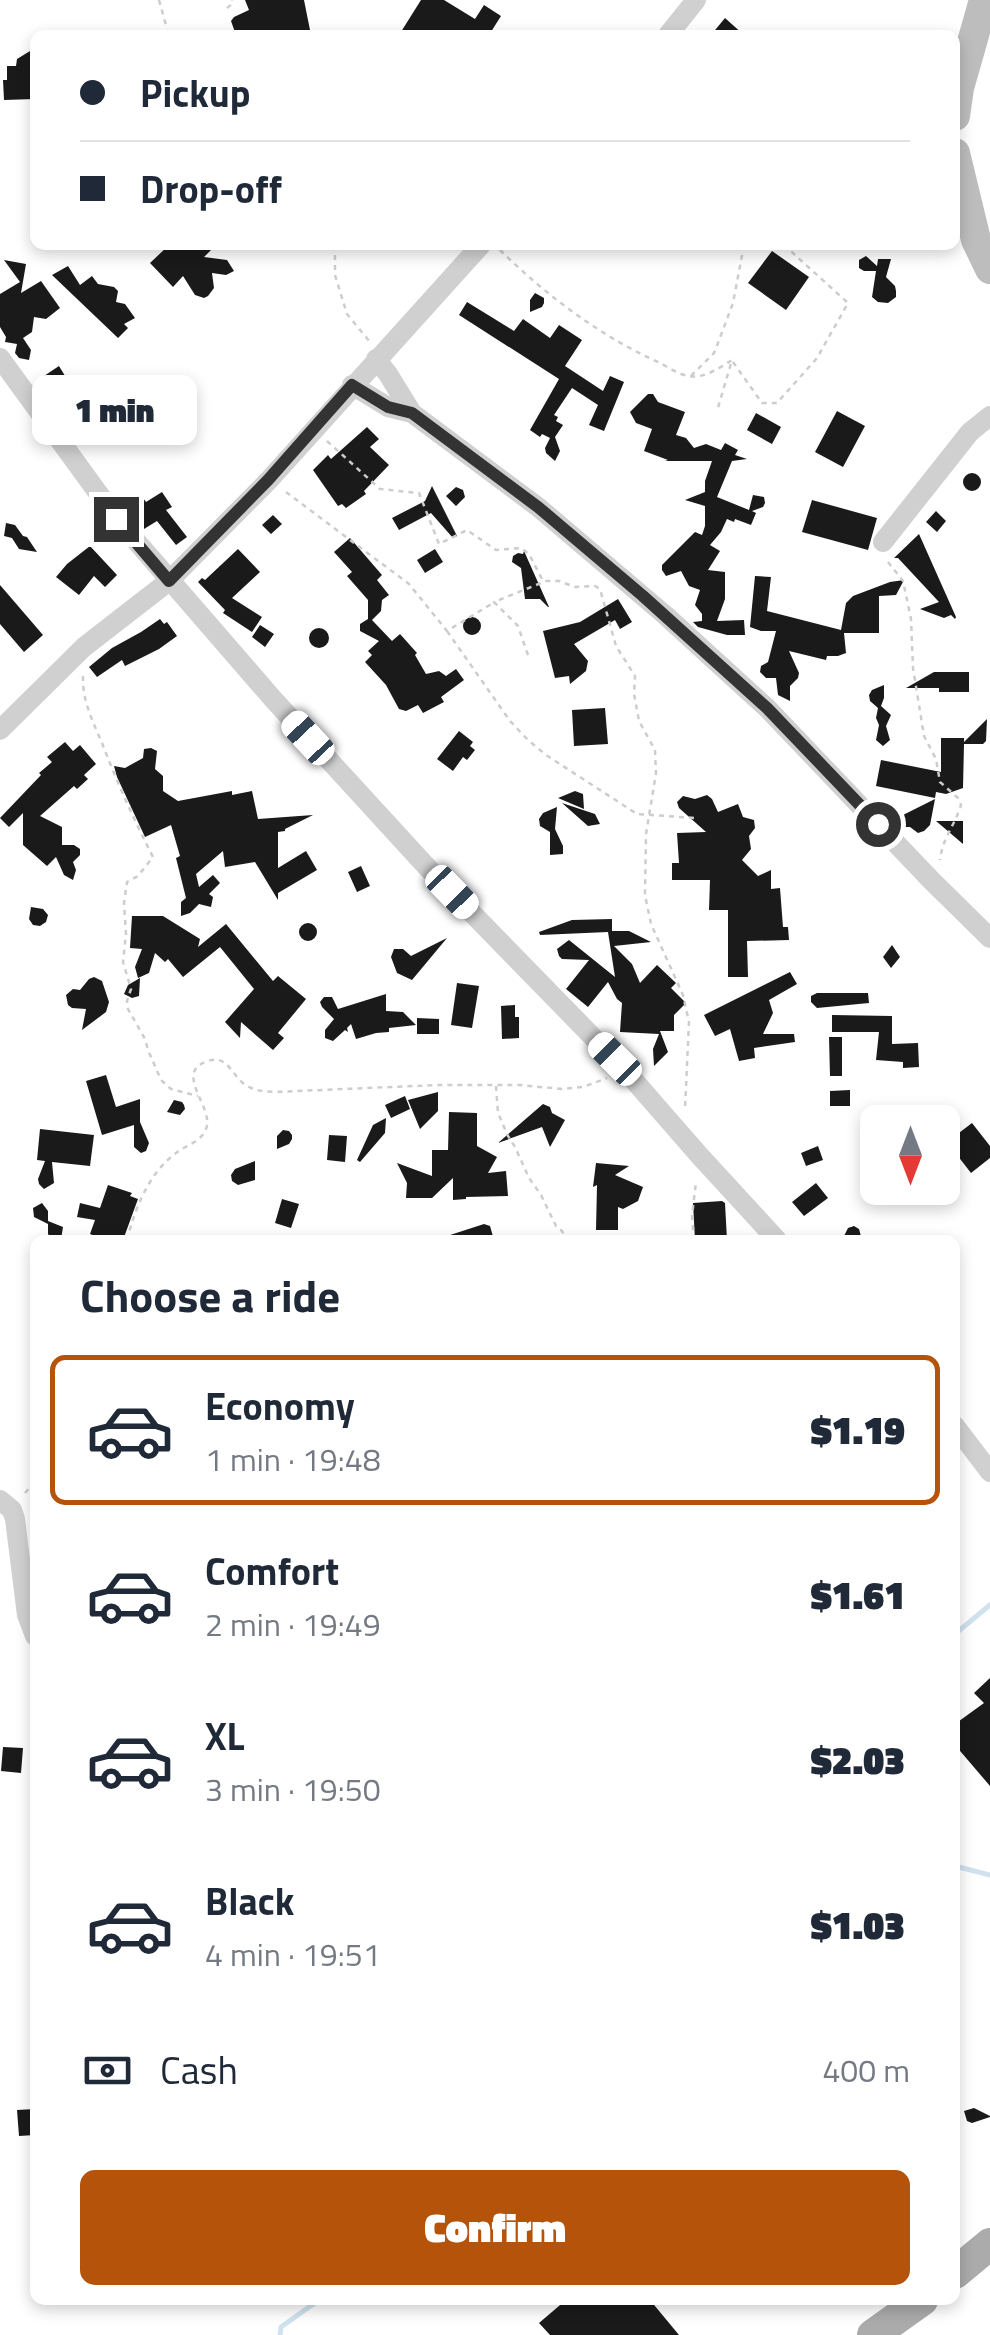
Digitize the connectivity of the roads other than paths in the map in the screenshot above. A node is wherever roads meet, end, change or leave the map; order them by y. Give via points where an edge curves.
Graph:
1 (696, 0) edge
2 (984, 0) edge
3 (672, 30) edge
4 (960, 84) edge
5 (960, 174) edge
6 (476, 250) edge
7 (990, 268) edge
8 (378, 357) junction
9 (0, 358) edge
10 (352, 385) junction
11 (412, 413) junction
12 (990, 416) edge
13 (883, 542) road end
14 (169, 581) junction
15 (0, 730) edge
16 (990, 938) edge
17 (772, 1235) edge
18 (960, 1433) edge
19 (990, 1472) edge
20 (0, 1500) edge
21 (30, 1627) edge
22 (990, 2244) edge
23 (960, 2269) edge
24 (914, 2305) edge
25 (873, 2335) edge

1 - 3 street
2 - 4 street
5 - 7 street
6 - 8 street
8 - 10 street
8 - 11 street
9 - 14 street
10 - 11 street
10 - 14 street
11 - 16 street via 538,507 724,668
12 - 13 street
14 - 15 street via 84,646
14 - 17 street
18 - 19 street
20 - 21 street via 15,1519
22 - 23 main road
24 - 25 main road

